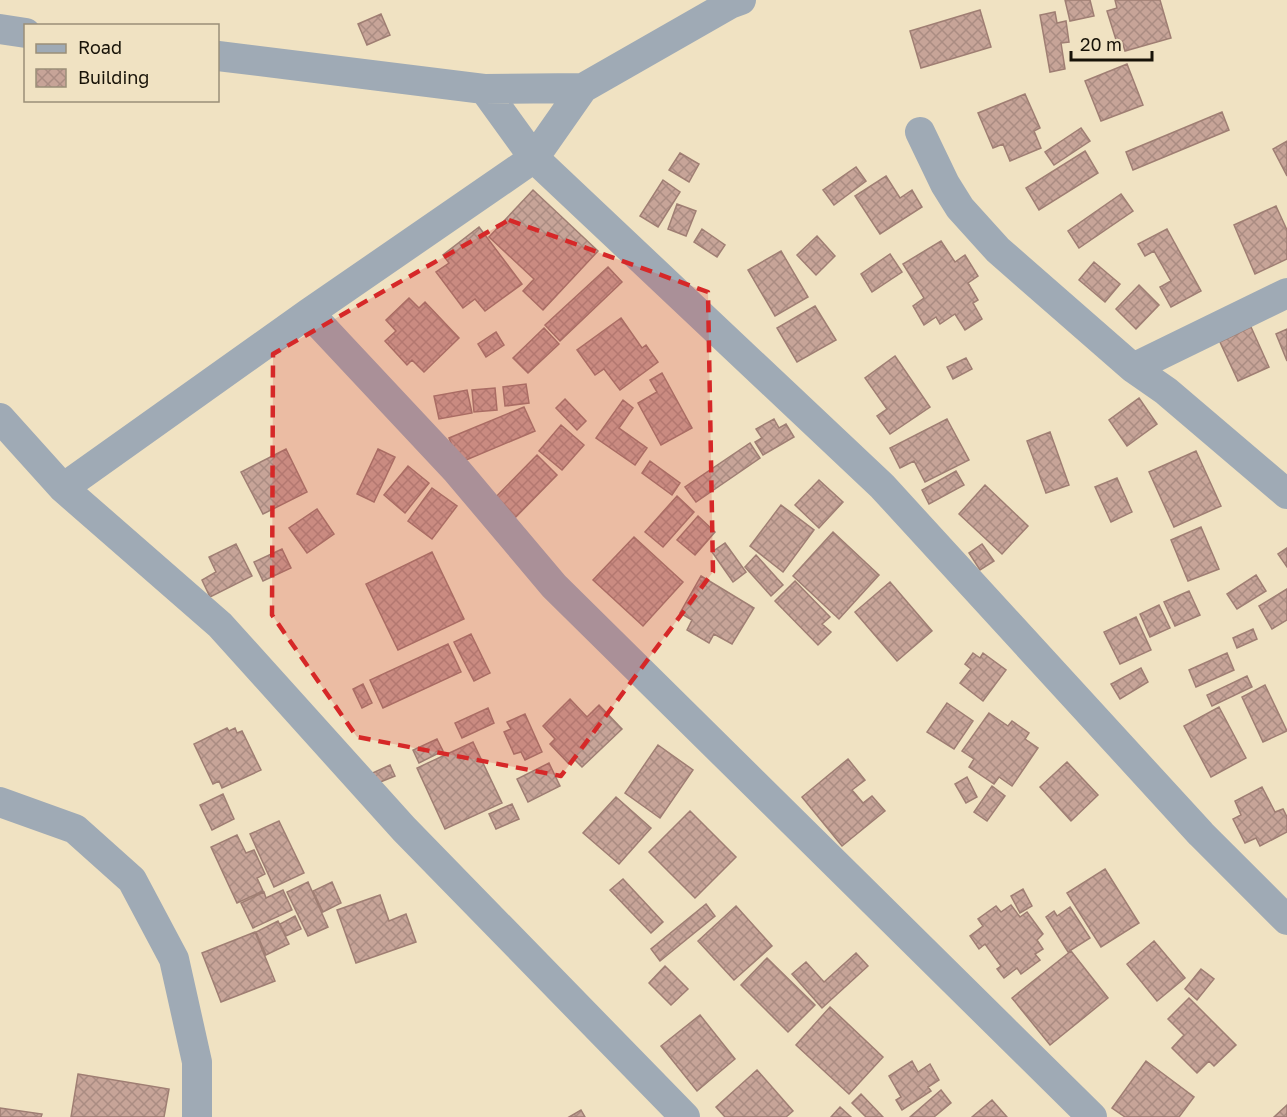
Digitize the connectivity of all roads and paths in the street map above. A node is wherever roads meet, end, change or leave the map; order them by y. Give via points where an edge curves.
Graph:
1 (741, 0) edge
2 (0, 30) edge
3 (24, 33) edge
4 (219, 56) edge
5 (583, 88) junction
6 (484, 89) junction
7 (920, 132) dead end
8 (534, 158) junction
9 (1287, 293) edge
10 (309, 313) junction
11 (1133, 368) junction
12 (0, 418) edge
13 (63, 488) junction
14 (1287, 494) edge
15 (0, 802) edge
16 (1287, 920) edge
17 (197, 1117) edge
18 (684, 1117) edge
19 (1092, 1117) edge

1 - 5 street
2 - 3 street
4 - 6 street
5 - 6 street
5 - 8 street
6 - 8 street
7 - 11 street via 960,208 998,250
8 - 10 street
8 - 16 street via 882,486 1201,834
9 - 11 street
10 - 13 street
10 - 19 street via 457,471 554,586
11 - 14 street via 1166,391
12 - 13 street
13 - 18 street via 220,625 404,829
15 - 17 street via 75,829 132,880 174,959 197,1062

